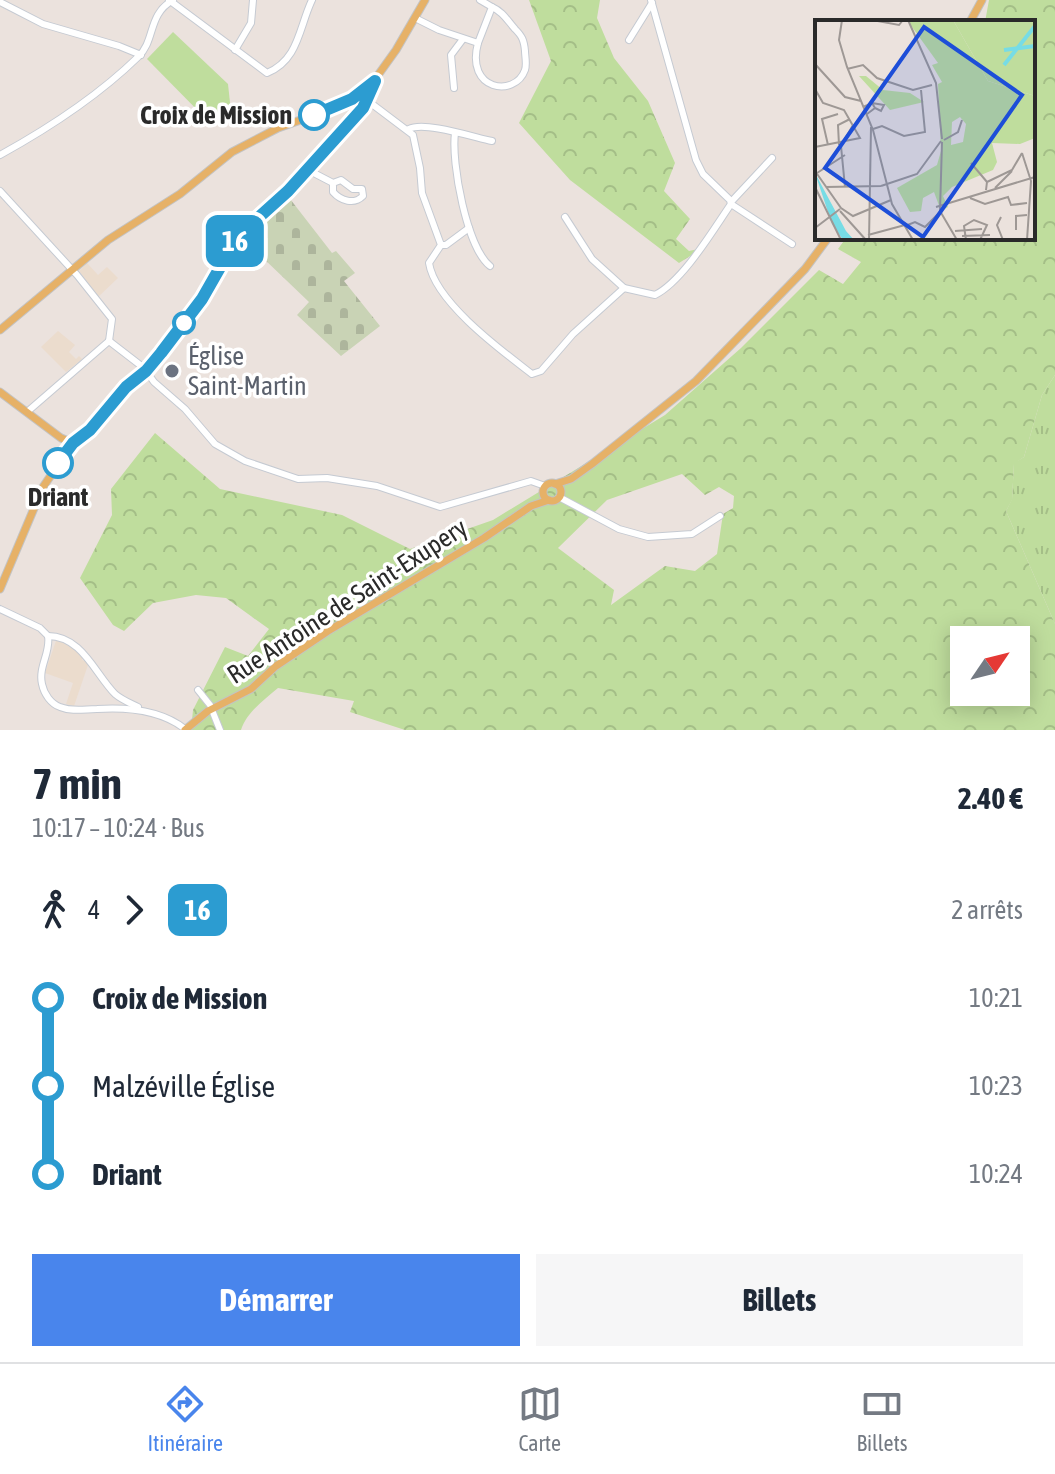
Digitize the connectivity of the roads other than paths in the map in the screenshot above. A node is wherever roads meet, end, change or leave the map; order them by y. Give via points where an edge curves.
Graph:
1 (170, 0) edge
2 (253, 0) edge
3 (312, 0) edge
4 (425, 0) edge
5 (982, 0) edge
6 (483, 1) edge
7 (0, 2) edge
8 (651, 2) edge
9 (492, 7) junction
10 (415, 18) junction
11 (971, 20) edge
12 (463, 39) junction
13 (629, 40) dead end
14 (478, 43) junction
15 (235, 50) junction
16 (141, 55) junction
17 (375, 81) junction
18 (454, 88) dead end
19 (361, 94) junction
20 (367, 102) junction
21 (409, 129) junction
22 (455, 133) junction
23 (492, 141) dead end
24 (0, 155) edge
25 (772, 158) dead end
26 (308, 170) junction
27 (333, 183) junction
28 (0, 191) edge
29 (731, 203) junction
30 (565, 217) dead end
31 (469, 228) junction
32 (826, 240) edge
33 (792, 244) dead end
34 (441, 245) junction
35 (490, 266) dead end
36 (73, 271) junction
37 (624, 288) junction
38 (0, 330) edge
39 (109, 341) junction
40 (146, 371) junction
41 (0, 392) edge
42 (27, 412) junction
43 (73, 443) junction
44 (544, 489) junction
45 (558, 490) junction
46 (549, 500) junction
47 (531, 506) junction
48 (720, 516) dead end
49 (0, 589) edge
50 (0, 609) edge
51 (48, 636) junction
52 (198, 690) dead end
53 (212, 708) junction
54 (137, 710) junction
55 (185, 730) edge
56 (220, 730) edge

1 - 15 street
1 - 16 street via 156,16
2 - 15 street via 251,23
3 - 15 street via 297,45 269,73
4 - 10 main road
5 - 11 main road
6 - 9 street
7 - 16 street via 43,24
8 - 13 street
8 - 29 street via 696,160
9 - 14 street
9 - 14 street via 523,38 524,73 509,85 489,83 476,71
10 - 12 street
10 - 17 main road
12 - 14 street
12 - 18 street via 451,55
16 - 24 street via 56,123
17 - 19 main road
17 - 20 main road
19 - 20 street
19 - 36 main road via 232,152
20 - 21 street
20 - 26 main road
21 - 22 street via 426,126
21 - 34 street via 422,193
22 - 23 street
22 - 31 street via 456,175
25 - 29 street
26 - 27 street
26 - 40 main road via 238,236 202,299
27 - 27 street via 333,192 341,199 363,196 362,189 344,181
28 - 36 street
29 - 33 street
29 - 37 street via 662,292
30 - 37 street via 592,259
31 - 34 street
31 - 35 street
32 - 45 main road via 696,381
34 - 37 street via 429,268 451,303 501,351 536,375
36 - 38 main road
36 - 39 street via 112,319
39 - 40 street
39 - 42 street
40 - 43 main road
40 - 44 street via 215,444 245,461 298,479 377,486 440,507 531,481
41 - 42 main road
42 - 43 main road
43 - 49 main road via 43,487
44 - 45 main road
44 - 46 main road
44 - 47 main road, Rue Antoine de Saint-Exupery
45 - 46 main road, Rue Antoine de Saint-Exupery
45 - 48 street via 619,529 648,537 692,534
46 - 47 main road, Rue Antoine de Saint-Exupery
47 - 53 main road, Rue Antoine de Saint-Exupery via 328,631 247,692
50 - 51 street
51 - 54 street via 81,651 118,697
51 - 54 street via 42,684 54,704 67,709
52 - 53 street
53 - 55 main road, Rue Antoine de Saint-Exupery
53 - 56 street
54 - 55 street via 166,717

